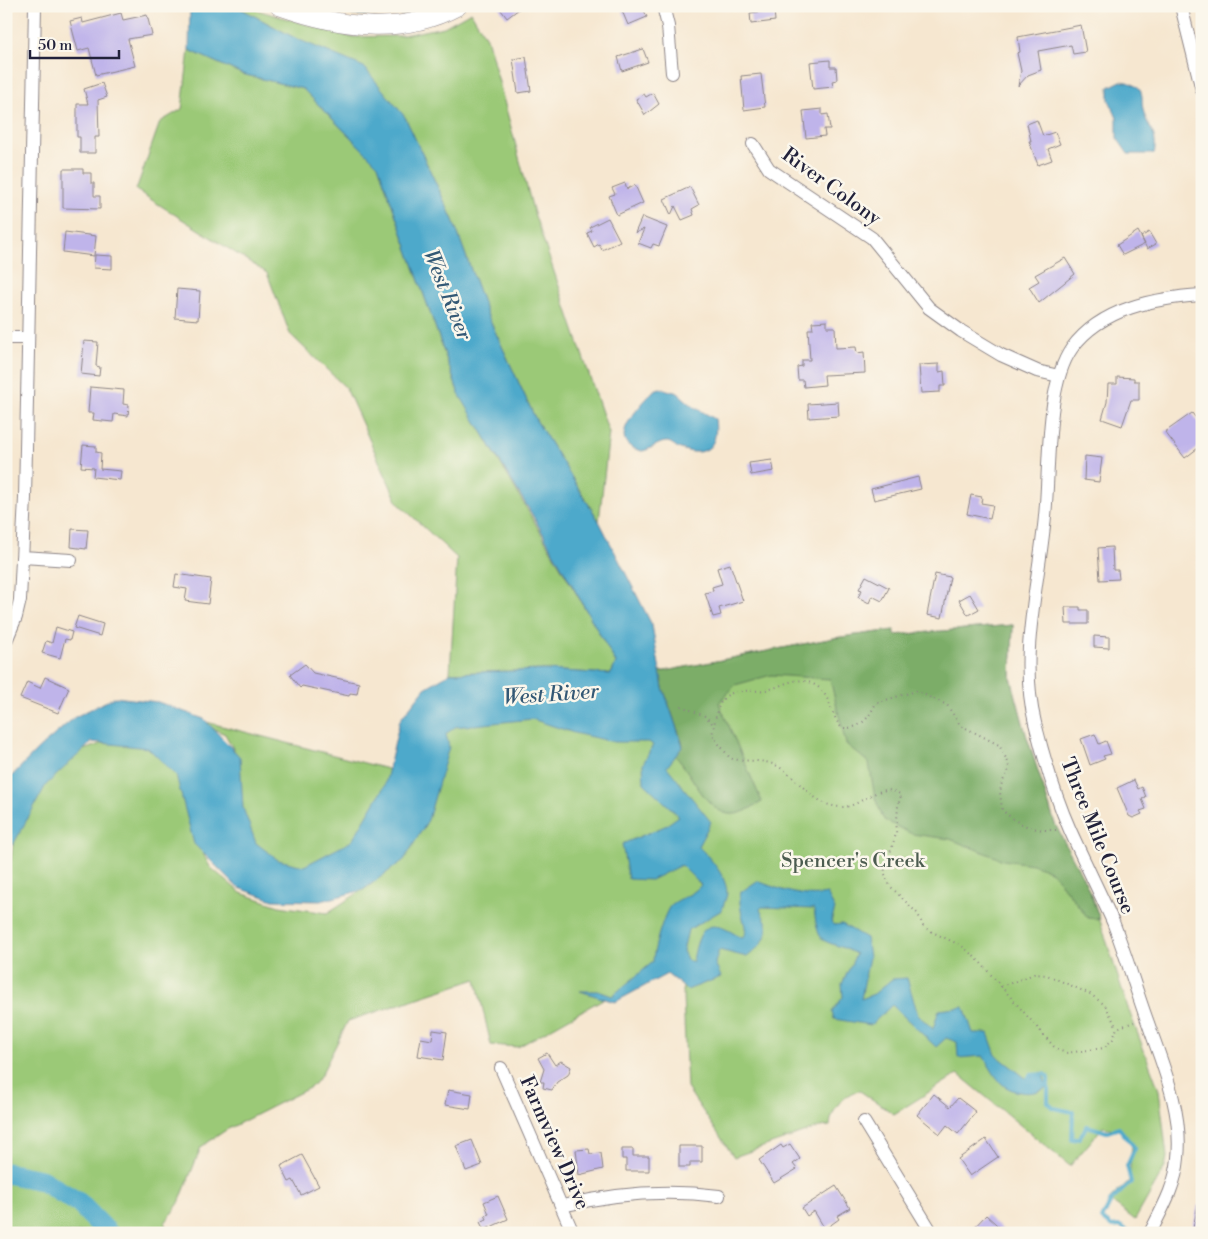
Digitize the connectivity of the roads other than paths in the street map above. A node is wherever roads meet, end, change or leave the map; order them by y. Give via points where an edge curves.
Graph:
1 (35, 6) edge
2 (279, 6) edge
3 (458, 6) edge
4 (663, 6) edge
5 (1181, 6) edge
6 (672, 73) dead end
7 (1202, 90) edge
8 (753, 144) dead end
9 (1202, 295) edge
10 (6, 338) edge
11 (28, 338) junction
12 (1059, 376) junction
13 (22, 557) junction
14 (72, 560) dead end
15 (6, 641) edge
16 (501, 1068) dead end
17 (864, 1122) dead end
18 (719, 1196) dead end
19 (562, 1206) junction
20 (573, 1233) edge
21 (932, 1233) edge
22 (1150, 1233) edge

1 - 11 street
2 - 3 main road via 338,22 394,27 439,17
4 - 6 street
5 - 7 street
8 - 12 street, River Colony via 769,169 872,238 936,313 1002,355 1037,371
9 - 12 street, Three Mile Course via 1147,303 1111,316 1073,346
10 - 11 street
11 - 13 street
12 - 22 street, Three Mile Course via 1028,656 1030,696 1049,771 1069,827 1112,920 1171,1091 1178,1132 1178,1159 1172,1185
13 - 14 street
13 - 15 street via 20,600
16 - 19 street, Farmview Drive
17 - 21 street
18 - 19 street via 684,1192 635,1193
19 - 20 street, Farmview Drive

